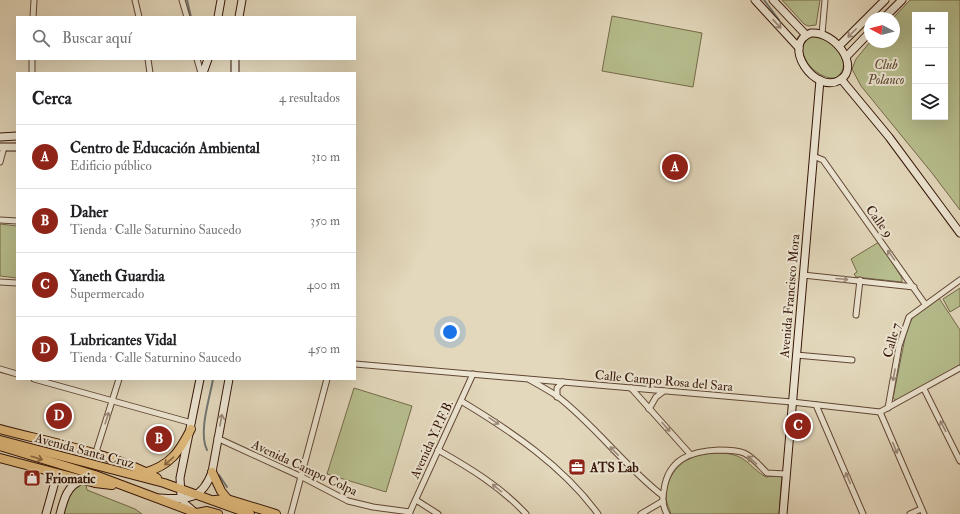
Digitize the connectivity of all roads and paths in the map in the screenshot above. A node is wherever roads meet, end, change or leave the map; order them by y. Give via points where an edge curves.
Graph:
1 (34, 0) edge
2 (135, 0) edge
3 (182, 0) edge
4 (221, 0) edge
5 (242, 0) edge
6 (755, 0) edge
7 (773, 0) edge
8 (825, 0) edge
9 (884, 0) edge
10 (902, 0) edge
11 (890, 12) edge
12 (33, 16) edge
13 (139, 16) edge
14 (187, 16) edge
15 (218, 16) edge
16 (238, 16) edge
17 (822, 34) junction
18 (806, 35) junction
19 (864, 38) edge
20 (839, 46) junction
21 (799, 48) junction
22 (846, 57) junction
23 (32, 60) edge
24 (148, 60) edge
25 (197, 60) edge
26 (208, 60) edge
27 (235, 60) edge
28 (32, 72) edge
29 (150, 72) edge
30 (202, 72) edge
31 (202, 72) edge
32 (235, 72) edge
33 (841, 79) junction
34 (820, 80) junction
35 (16, 136) edge
36 (0, 137) edge
37 (2, 147) edge
38 (16, 147) edge
39 (813, 156) junction
40 (0, 162) edge
41 (0, 220) edge
42 (16, 221) edge
43 (960, 233) edge
44 (803, 275) junction
45 (860, 280) junction
46 (960, 280) edge
47 (0, 282) edge
48 (16, 283) edge
49 (914, 287) junction
50 (925, 304) junction
51 (856, 315) dead end
52 (796, 355) junction
53 (852, 360) dead end
54 (356, 364) edge
55 (960, 368) edge
56 (0, 369) edge
57 (16, 374) edge
58 (473, 374) junction
59 (528, 378) junction
60 (37, 380) edge
61 (119, 380) edge
62 (200, 380) edge
63 (229, 380) edge
64 (327, 380) edge
65 (563, 382) junction
66 (631, 388) junction
67 (924, 389) junction
68 (664, 391) junction
69 (557, 397) junction
70 (461, 401) junction
71 (112, 402) junction
72 (792, 402) junction
73 (816, 405) junction
74 (888, 408) junction
75 (649, 409) junction
76 (880, 412) junction
77 (191, 426) junction
78 (0, 429) edge
79 (217, 438) junction
80 (0, 441) edge
81 (438, 450) junction
82 (690, 454) junction
83 (95, 455) junction
84 (0, 458) edge
85 (960, 461) edge
86 (53, 472) junction
87 (146, 472) junction
88 (212, 472) junction
89 (786, 474) junction
90 (133, 475) junction
91 (302, 477) junction
92 (82, 480) junction
93 (164, 483) junction
94 (125, 486) junction
95 (180, 489) junction
96 (196, 495) junction
97 (156, 498) junction
98 (182, 498) junction
99 (663, 499) junction
100 (227, 500) junction
101 (416, 500) junction
102 (210, 501) junction
103 (49, 504) junction
104 (238, 510) junction
105 (61, 511) edge
106 (922, 512) edge
107 (197, 513) edge
108 (410, 513) edge
109 (596, 513) edge
110 (46, 514) edge
111 (218, 514) edge
112 (250, 514) edge
113 (276, 514) edge
114 (291, 514) edge
115 (438, 514) edge
116 (526, 514) edge
117 (641, 514) edge
118 (667, 514) edge
119 (783, 514) edge
120 (863, 514) edge
121 (910, 514) edge

1 - 12 street
2 - 13 street
3 - 14 street
4 - 15 street
5 - 16 street
6 -> 21 street
7 - 18 street
8 - 17 street
9 -> 20 street
10 - 11 street
17 - 18 street
17 - 20 street
18 - 21 street via 801,40
19 - 22 street
20 - 22 street
21 - 34 street via 802,65
22 - 33 street via 846,71
23 - 28 street
24 - 29 street
25 - 30 street
26 - 31 street
27 - 32 street
33 - 34 street via 835,82
33 - 43 street via 894,143
34 - 39 street, Avenida Francisco Mora
35 - 36 street
37 - 38 street
37 - 40 street
39 - 44 street, Avenida Francisco Mora
49 -> 39 street, Calle 9 via 823,160
41 - 42 street
44 -> 45 street
44 - 52 street, Avenida Francisco Mora
45 - 49 street
45 - 51 street
46 - 50 street, Calle 7
47 - 48 street
49 - 50 street, Calle 9
50 -> 74 street, Calle 7 via 909,317 905,326
52 - 53 street
52 - 72 street, Avenida Francisco Mora
54 - 58 street, Calle Campo Rosa del Sara
55 - 67 street
56 - 57 street
58 - 59 street, Calle Campo Rosa del Sara
58 - 70 street, Avenida Y.P.F.B.
59 - 65 street, Calle Campo Rosa del Sara
59 - 69 street
60 - 71 street
61 - 71 street
62 - 77 street
79 -> 63 street
64 - 91 street
65 - 66 street, Calle Campo Rosa del Sara
65 - 69 street via 557,388
66 - 68 street, Calle Campo Rosa del Sara
66 - 75 street
67 - 74 street
85 -> 67 street
68 - 72 street, Calle Campo Rosa del Sara
68 - 75 street via 656,397
99 -> 69 street
70 - 81 street, Avenida Y.P.F.B.
70 -> 109 street via 490,418 540,456 571,484
71 - 77 street
83 -> 71 street
72 - 73 street, Calle Campo Rosa del Sara
72 - 89 street, Avenida Francisco Mora
73 - 76 street, Calle Campo Rosa del Sara
120 -> 73 street
74 - 76 street
75 -> 82 street
76 -> 106 street
77 -> 87 main road via 173,458 163,466
77 - 95 street
78 - 83 main road, Avenida Santa Cruz
79 - 88 street
79 - 91 street, Avenida Campo Colpa
80 - 90 main road, Avenida Santa Cruz
80 -> 94 main road, Avenida Santa Cruz
81 - 101 street, Avenida Y.P.F.B.
116 -> 81 street via 495,486
89 -> 82 street via 767,473 750,456 734,450 707,450
82 - 99 street via 671,470 665,482
83 - 87 main road, Avenida Santa Cruz
84 - 86 main road, Avenida Santa Cruz
86 - 92 main road, Avenida Santa Cruz
86 - 103 street via 56,478
87 - 90 main road
87 - 93 main road, Avenida Santa Cruz
88 - 96 street via 207,485
88 - 100 main road
89 - 119 street, Avenida Francisco Mora
90 - 93 main road, Avenida Santa Cruz
91 - 108 street, Avenida Campo Colpa via 348,501
91 - 114 street
92 - 94 main road, Avenida Santa Cruz
92 - 105 street via 74,482 68,488
93 - 95 main road, Avenida Santa Cruz
94 - 97 main road, Avenida Santa Cruz
95 - 96 main road, Avenida Santa Cruz
95 - 98 street
96 - 98 street
96 - 102 main road, Avenida Santa Cruz
97 - 98 street
97 - 107 main road, Avenida Santa Cruz
98 - 107 street
99 - 117 street
99 - 118 street
100 - 102 main road, Avenida Santa Cruz
100 - 104 main road
100 - 113 main road, Avenida Santa Cruz
101 - 108 street, Avenida Y.P.F.B.
101 - 115 street
102 - 104 main road, Avenida Santa Cruz
103 - 105 street
103 - 110 street
104 - 112 main road, Avenida Santa Cruz
106 - 121 street
107 - 111 main road, Avenida Santa Cruz via 207,511

